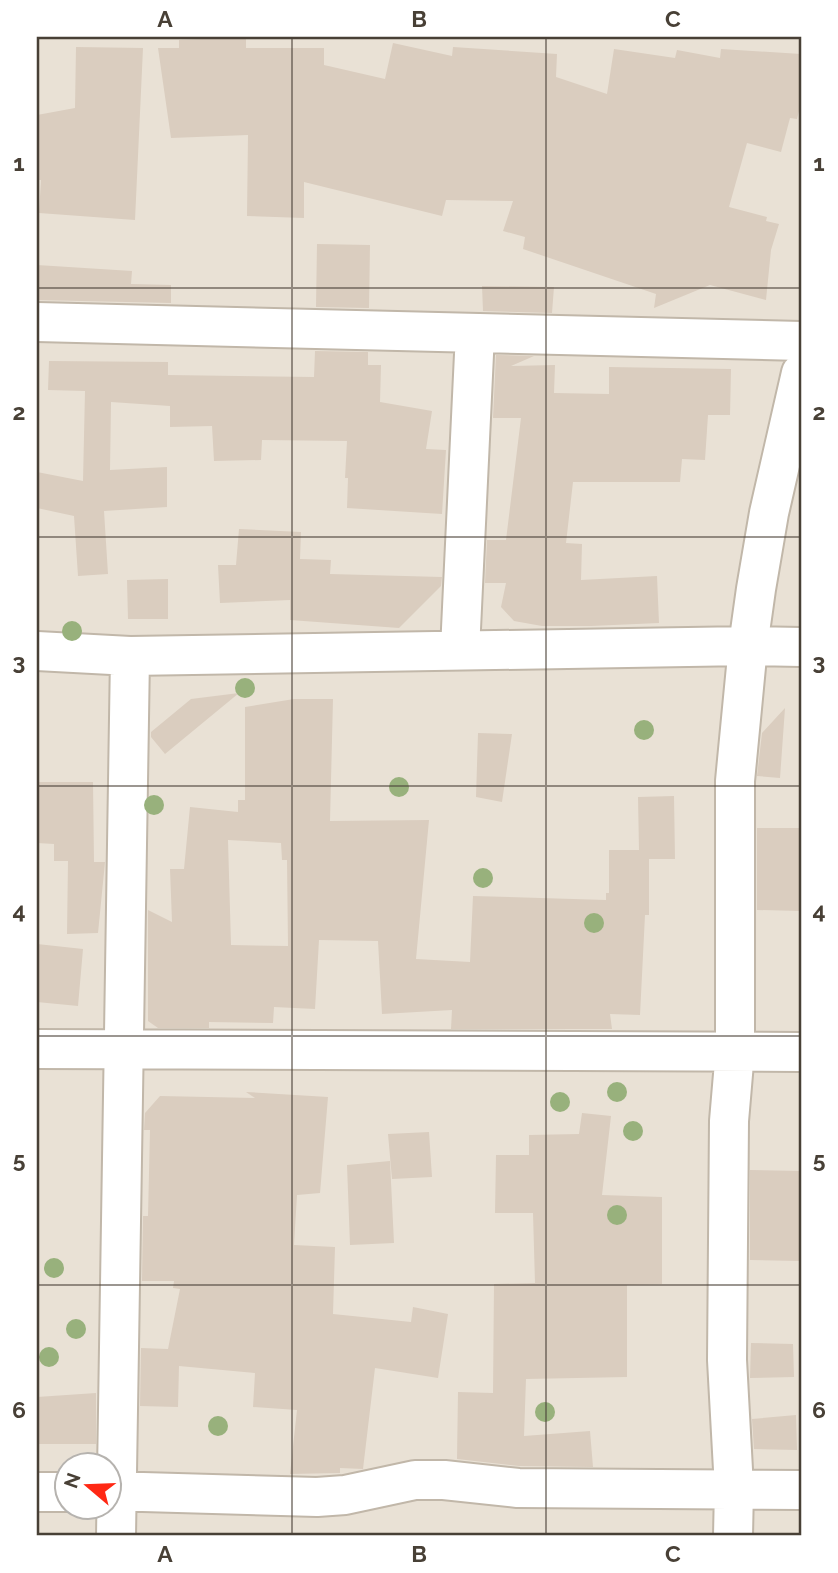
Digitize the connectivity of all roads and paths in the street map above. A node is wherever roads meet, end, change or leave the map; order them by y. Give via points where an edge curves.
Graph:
1 (37, 322) edge
2 (475, 333) junction
3 (801, 341) edge
4 (801, 373) edge
5 (748, 646) junction
6 (801, 647) edge
7 (460, 650) junction
8 (37, 652) edge
9 (130, 656) junction
10 (37, 1049) edge
11 (124, 1050) junction
12 (735, 1051) junction
13 (801, 1052) edge
14 (114, 1450) edge
15 (734, 1488) junction
16 (801, 1490) edge
17 (122, 1491) edge
18 (733, 1536) edge

1 - 2 street
2 - 3 street
2 - 7 street
4 - 5 street via 769,513
5 - 6 street
5 - 7 street
5 - 12 street via 735,781
7 - 9 street
8 - 9 street
9 - 11 street
10 - 11 street
11 - 12 street
11 - 14 street
12 - 13 street
12 - 15 street via 729,1121 727,1360
15 - 16 street
15 - 17 street via 518,1488 425,1480 317,1497
15 - 18 street

